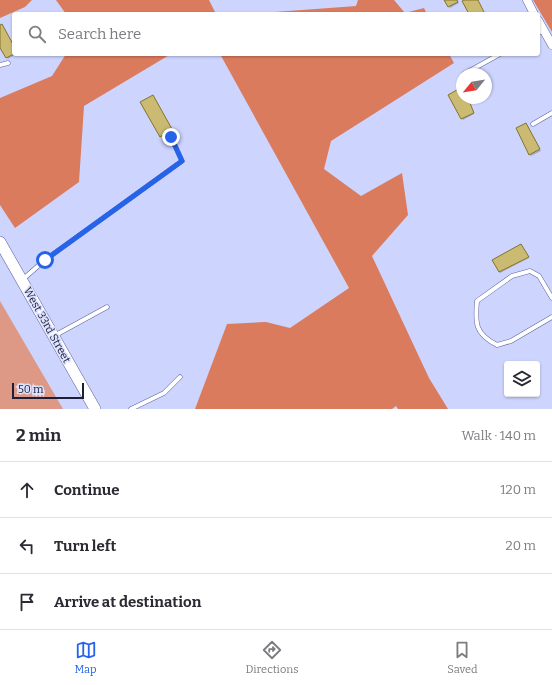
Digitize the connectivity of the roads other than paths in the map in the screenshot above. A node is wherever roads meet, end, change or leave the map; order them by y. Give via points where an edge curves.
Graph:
1 (527, 0) edge
2 (533, 12) edge
3 (541, 32) edge
4 (552, 45) edge
5 (496, 56) edge
6 (8, 63) dead end
7 (0, 65) edge
8 (475, 68) edge
9 (552, 114) edge
10 (533, 124) dead end
11 (171, 137) dead end
12 (0, 242) edge
13 (22, 280) junction
14 (552, 298) edge
15 (107, 306) dead end
16 (552, 318) edge
17 (53, 336) junction
18 (180, 377) dead end
19 (95, 409) edge
20 (131, 409) edge

1 - 2 street
3 - 4 street
5 - 8 lane
6 - 7 lane
9 - 10 lane
11 - 13 lane via 182,161 45,260
12 - 13 street, West 33rd Street
13 - 17 street, West 33rd Street
14 - 16 lane via 539,276 530,271 512,276 477,301 475,320 486,340 497,345 511,342
15 - 17 lane
17 - 19 street, West 33rd Street
18 - 20 lane via 164,393

